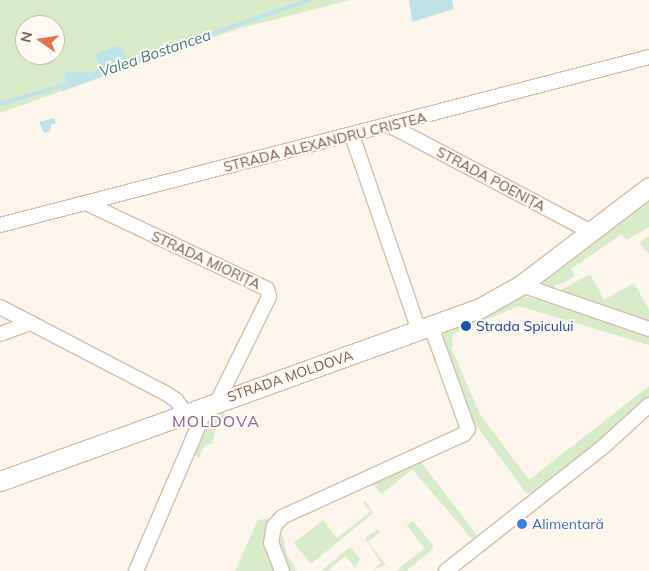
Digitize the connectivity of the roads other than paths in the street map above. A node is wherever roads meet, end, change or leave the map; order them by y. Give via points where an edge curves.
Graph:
1 (649, 57) edge
2 (391, 126) junction
3 (352, 135) junction
4 (649, 187) edge
5 (86, 203) junction
6 (0, 225) edge
7 (590, 232) junction
8 (521, 285) junction
9 (0, 307) edge
10 (31, 323) junction
11 (425, 328) junction
12 (649, 329) edge
13 (0, 334) edge
14 (212, 404) junction
15 (649, 405) edge
16 (186, 414) junction
17 (0, 482) edge
18 (136, 571) edge
19 (282, 571) edge
20 (446, 571) edge

1 - 2 street, STRADA ALEXANDRU CRISTEA
2 - 3 street, STRADA ALEXANDRU CRISTEA
2 - 7 street, STRADA POENIȚA
3 - 5 street, STRADA ALEXANDRU CRISTEA
3 - 11 street
4 - 7 street, STRADA MOLDOVA
5 - 6 street, STRADA ALEXANDRU CRISTEA
5 - 14 street, STRADA MIORIȚA via 267,289 269,297
7 - 8 street, STRADA MOLDOVA
8 - 11 street, STRADA MOLDOVA via 480,308
8 - 12 street
9 - 10 street
10 - 13 street
10 - 16 street via 165,393 176,400
11 - 14 street, STRADA MOLDOVA
11 - 19 street via 468,428 464,434 282,517 274,526 271,543
14 - 16 street, STRADA MOLDOVA
14 - 18 street
15 - 20 street via 604,446
16 - 17 street, STRADA MOLDOVA

